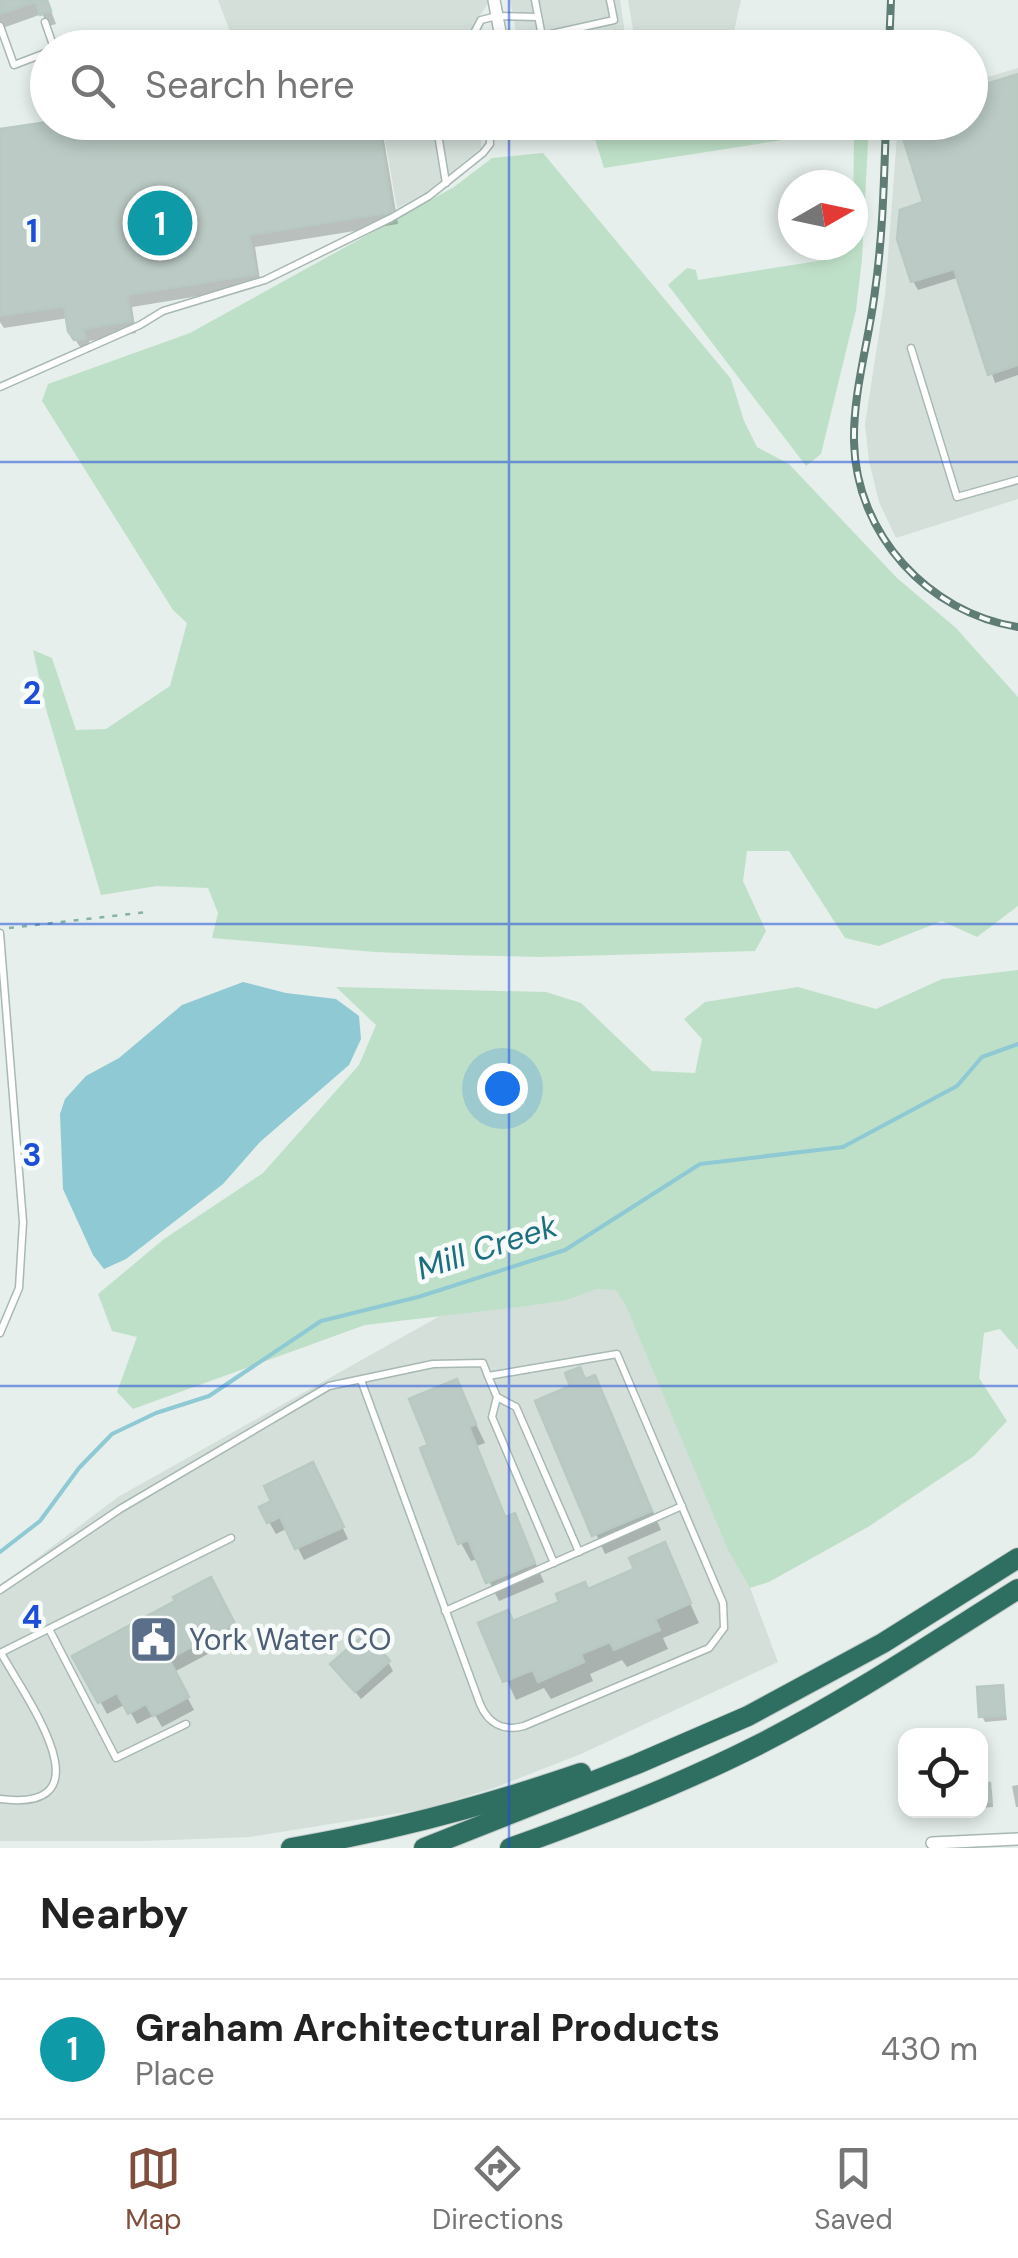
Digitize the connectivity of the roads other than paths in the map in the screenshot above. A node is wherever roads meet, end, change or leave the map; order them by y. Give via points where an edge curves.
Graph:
1 (494, 0) edge
2 (535, 0) edge
3 (610, 0) edge
4 (497, 16) junction
5 (538, 17) junction
6 (45, 22) dead end
7 (0, 26) edge
8 (46, 30) edge
9 (476, 30) edge
10 (500, 30) edge
11 (541, 30) edge
12 (569, 30) edge
13 (30, 58) edge
14 (439, 140) edge
15 (490, 140) edge
16 (446, 183) junction
17 (912, 348) dead end
18 (0, 387) edge
19 (1018, 480) edge
20 (0, 931) edge
21 (0, 1333) edge
22 (488, 1376) junction
23 (361, 1380) junction
24 (497, 1398) junction
25 (682, 1506) junction
26 (232, 1538) dead end
27 (578, 1552) junction
28 (1018, 1558) edge
29 (554, 1563) junction
30 (1018, 1589) edge
31 (0, 1590) edge
32 (445, 1611) junction
33 (49, 1630) junction
34 (1, 1653) edge
35 (186, 1724) dead end
36 (637, 1764) junction
37 (0, 1799) edge
38 (615, 1810) junction
39 (1018, 1839) edge
40 (932, 1844) dead end
41 (291, 1848) edge
42 (424, 1848) edge
43 (510, 1848) edge
44 (544, 1848) edge

1 - 4 street
2 - 5 lane
3 - 12 lane via 614,20
4 - 5 lane
4 - 9 lane via 481,20
4 - 10 street
5 - 11 lane
6 - 8 lane
7 - 13 lane via 14,65
14 - 16 lane
15 - 16 lane
16 - 18 lane via 391,218 264,280 163,311
17 - 19 lane via 957,497
20 - 21 lane via 22,1240 18,1288
22 - 23 lane via 483,1363 433,1364
22 - 24 lane
22 - 25 lane via 617,1354
23 - 31 lane via 329,1386 120,1508
23 - 32 lane
24 - 27 lane via 516,1406
24 - 29 lane via 492,1417
25 - 27 lane
25 - 32 lane via 723,1602 724,1628 709,1648 524,1726 502,1728 485,1714
26 - 33 lane
27 - 29 lane
28 - 36 highway via 883,1644 748,1716
29 - 32 lane
30 - 38 highway via 757,1746
33 - 34 lane
33 - 35 lane via 116,1758
34 - 37 lane via 54,1752 58,1775 40,1797
36 - 41 highway via 589,1770 377,1834
36 - 42 highway
38 - 43 highway
38 - 44 highway
39 - 40 street

